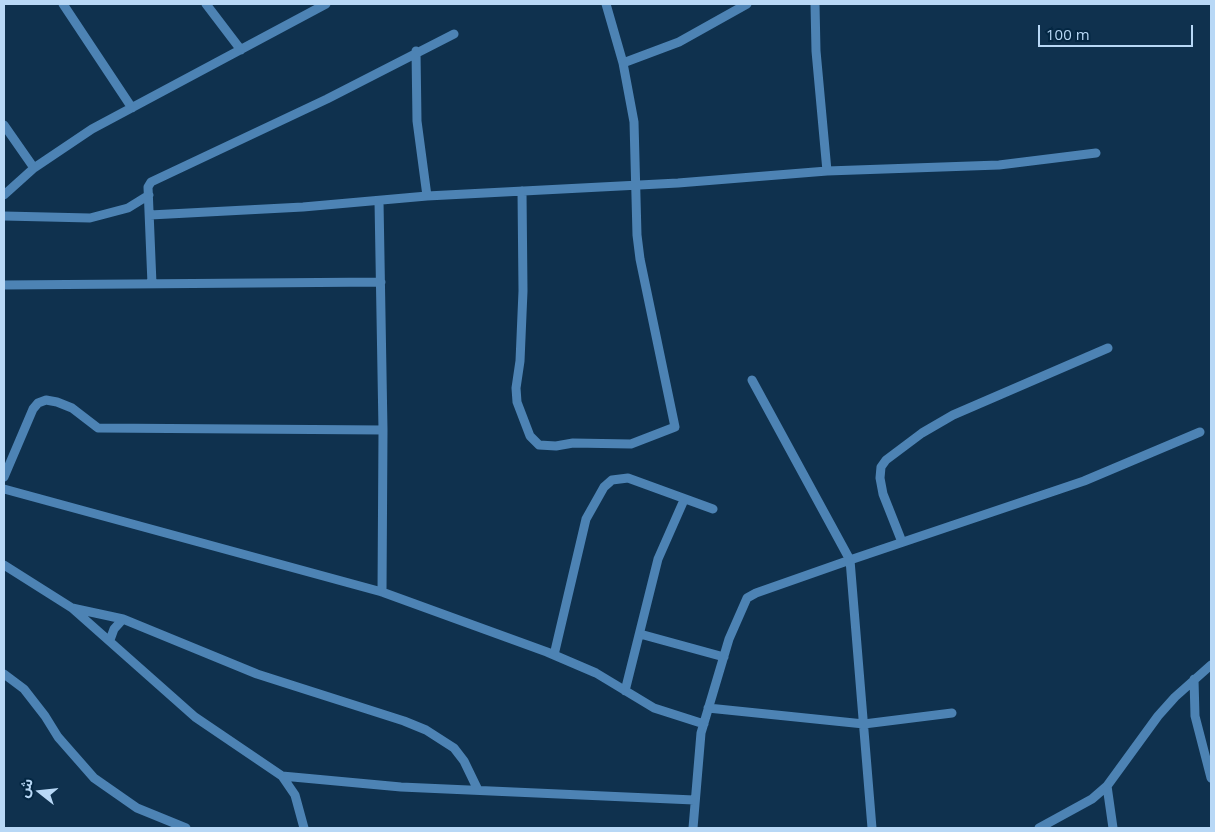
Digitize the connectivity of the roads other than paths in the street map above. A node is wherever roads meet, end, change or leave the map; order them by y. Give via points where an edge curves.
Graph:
1 (63, 4) edge
2 (206, 4) edge
3 (326, 4) edge
4 (606, 4) edge
5 (747, 4) edge
6 (815, 4) edge
7 (454, 34) dead end
8 (241, 50) junction
9 (416, 51) junction
10 (623, 63) junction
11 (132, 108) junction
12 (4, 126) edge
13 (1096, 153) dead end
14 (34, 168) junction
15 (827, 171) junction
16 (636, 185) junction
17 (522, 191) junction
18 (4, 195) edge
19 (149, 195) junction
20 (427, 196) junction
21 (379, 201) junction
22 (150, 215) junction
23 (4, 216) edge
24 (381, 282) junction
25 (152, 284) junction
26 (4, 285) edge
27 (1108, 348) dead end
28 (752, 380) dead end
29 (383, 430) junction
30 (1200, 432) dead end
31 (4, 477) edge
32 (4, 489) edge
33 (684, 500) junction
34 (713, 509) dead end
35 (902, 542) junction
36 (850, 560) junction
37 (4, 565) edge
38 (382, 592) junction
39 (72, 608) junction
40 (123, 619) junction
41 (640, 634) junction
42 (110, 640) junction
43 (554, 655) junction
44 (724, 657) junction
45 (1211, 664) edge
46 (4, 674) edge
47 (1194, 679) junction
48 (625, 691) junction
49 (708, 708) junction
50 (952, 713) dead end
51 (704, 724) junction
52 (864, 724) junction
53 (282, 776) junction
54 (1211, 778) edge
55 (1107, 786) junction
56 (478, 790) junction
57 (694, 800) junction
58 (186, 828) edge
59 (304, 828) edge
60 (693, 828) edge
61 (872, 828) edge
62 (1039, 828) edge
63 (1113, 828) edge

1 - 11 street
2 - 8 street
3 - 8 street
4 - 10 street
5 - 10 street via 695,34
6 - 15 street
7 - 9 street
8 - 11 street
9 - 19 street via 328,99 160,176 148,187
9 - 20 street via 417,121
10 - 16 street via 634,122
11 - 14 street
12 - 14 street
13 - 15 street via 998,165
14 - 18 street
15 - 16 street
16 - 17 street
16 - 17 street via 640,259 675,427 631,444 540,445 530,436 517,402 516,388 523,291
17 - 20 street
19 - 22 street
19 - 23 street via 128,208 90,218
20 - 21 street
21 - 22 street
21 - 24 street
22 - 25 street
24 - 25 street
24 - 29 street
25 - 26 street
27 - 35 street via 953,415 886,460 881,467 880,478 883,494
28 - 36 street
29 - 31 street via 98,428 72,408 46,400 38,402 33,409
29 - 38 street
30 - 35 street via 1084,481
32 - 38 street
33 - 34 street
33 - 41 street via 658,559
33 - 43 street via 628,478 612,480 604,487 586,519
35 - 36 street
36 - 44 street via 747,598
36 - 52 street
37 - 39 street
38 - 43 street
39 - 40 street
39 - 42 street
40 - 42 street
40 - 56 street via 257,674 426,730 454,748
41 - 44 street
41 - 48 street
42 - 53 street via 195,717
43 - 48 street via 596,673
44 - 49 street
45 - 47 street
46 - 58 street via 24,689 58,737 94,778 137,808
47 - 54 street via 1195,716
47 - 55 street via 1158,716
48 - 51 street via 654,708
49 - 51 street
49 - 52 street
50 - 52 street
51 - 57 street
52 - 61 street
53 - 56 street
53 - 59 street via 295,795
55 - 62 street via 1092,799
55 - 63 street
56 - 57 street
57 - 60 street

